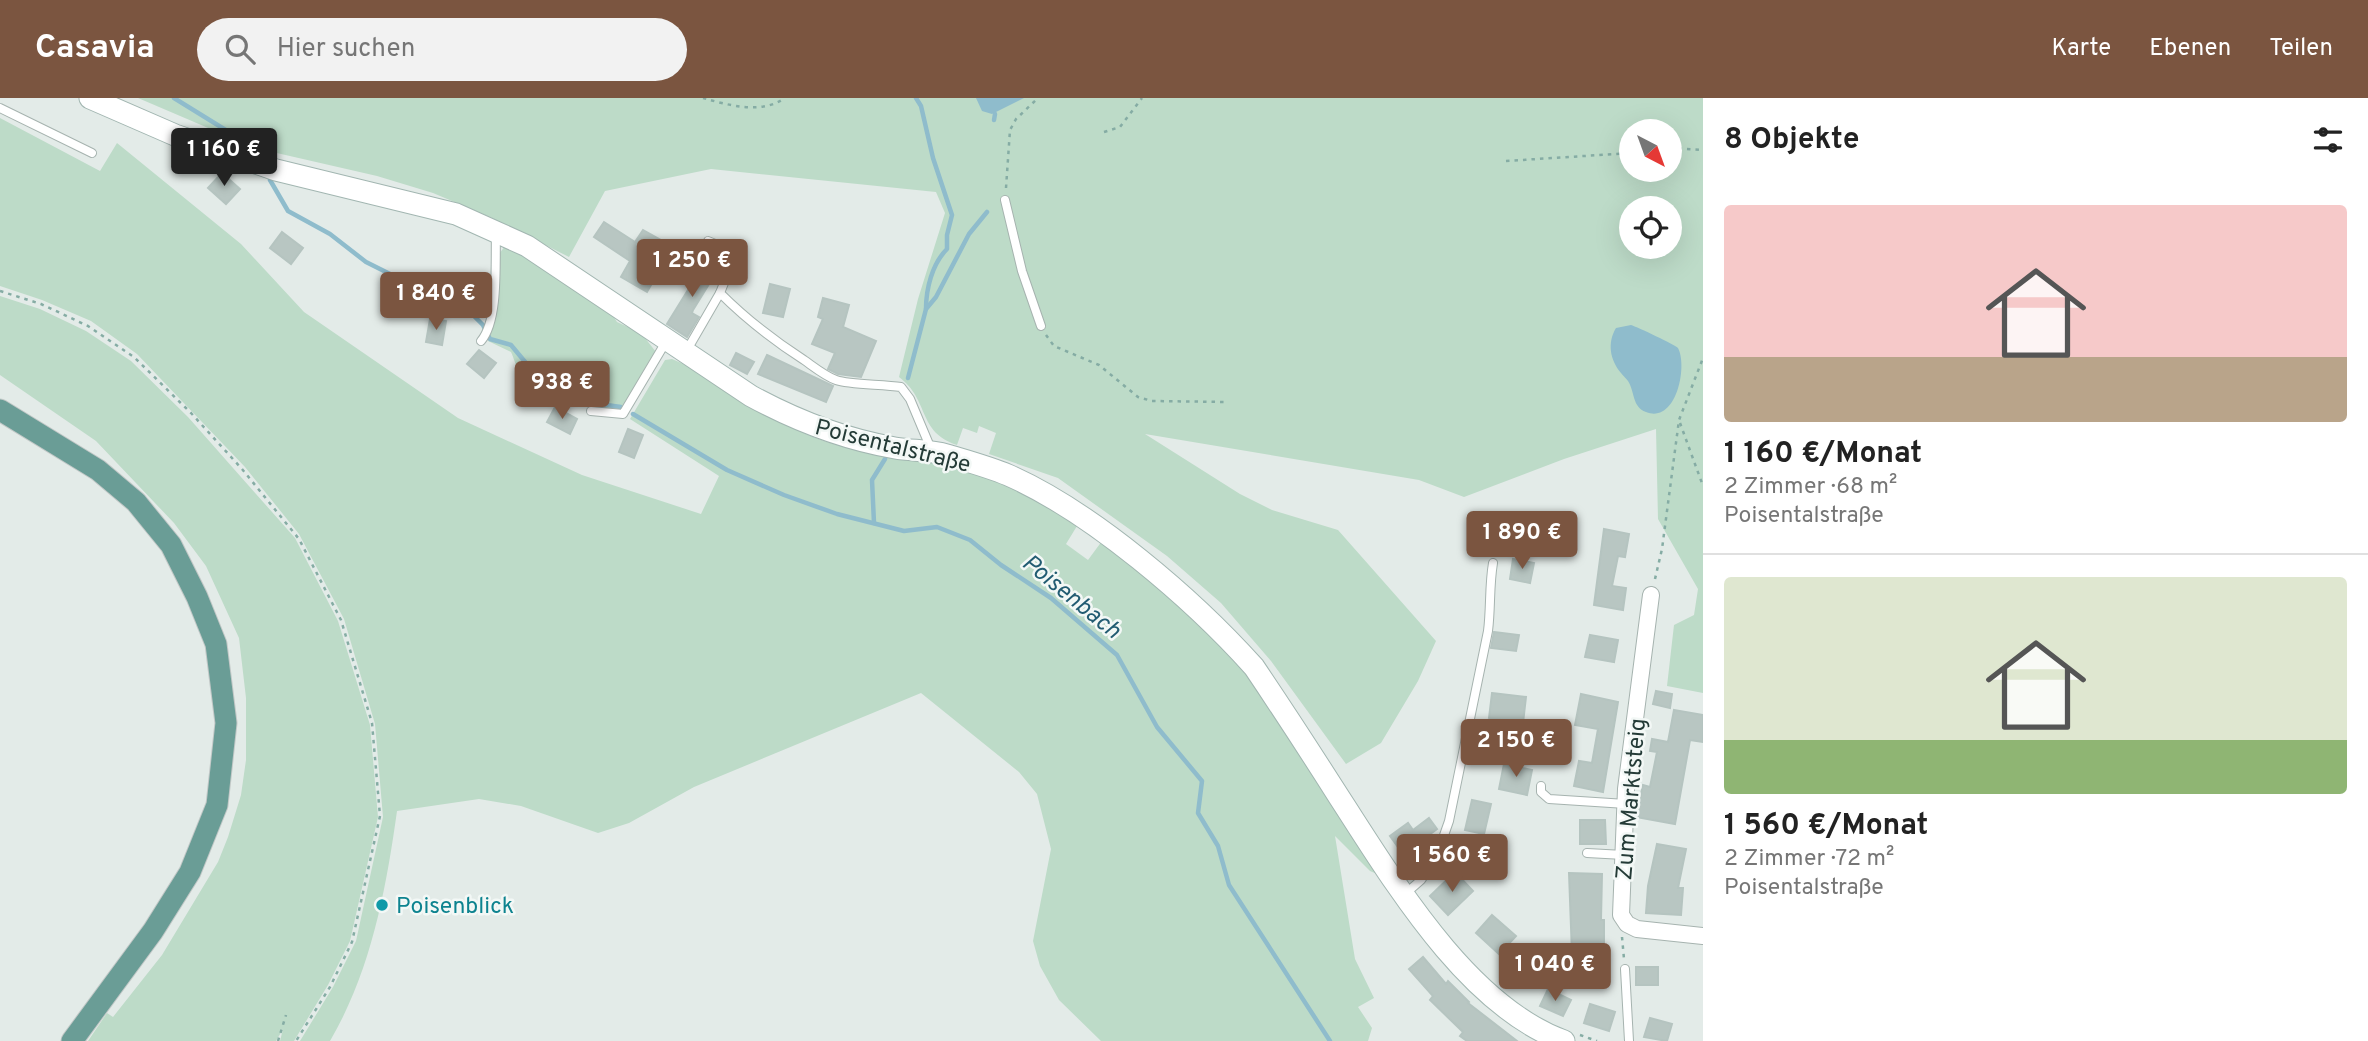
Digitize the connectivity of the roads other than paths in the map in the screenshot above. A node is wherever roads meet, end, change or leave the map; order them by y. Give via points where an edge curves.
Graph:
1 (90, 98) edge
2 (0, 108) edge
3 (92, 153) dead end
4 (1005, 200) road end
5 (496, 232) junction
6 (708, 241) dead end
7 (720, 293) junction
8 (1041, 326) road end
9 (667, 340) junction
10 (481, 341) dead end
11 (686, 353) junction
12 (0, 410) edge
13 (591, 411) dead end
14 (932, 452) junction
15 (1493, 563) dead end
16 (1651, 595) road end
17 (1541, 786) dead end
18 (1626, 804) junction
19 (1587, 853) dead end
20 (1624, 855) junction
21 (1403, 896) junction
22 (1703, 936) edge
23 (1625, 969) road end
24 (72, 1041) edge
25 (1564, 1041) edge
26 (1629, 1041) edge

1 - 5 main road, Poisentalstraße via 175,135 276,170 456,214
2 - 3 lane
4 - 8 lane
5 - 9 main road, Poisentalstraße via 527,246
5 - 10 lane via 489,333
6 - 7 lane via 725,248
7 - 11 lane
7 - 14 lane via 769,338 838,381 901,387
9 - 11 main road, Poisentalstraße
9 - 13 lane via 623,414
11 - 14 main road, Poisentalstraße via 751,396 820,429 895,448
12 - 24 main road via 98,470 136,502 170,545 216,644 226,723 217,805 190,872
14 - 21 main road, Poisentalstraße via 1008,475 1039,491 1098,528 1201,611 1254,667
15 - 21 lane via 1488,631 1449,821 1436,858 1422,880
16 - 18 street, Zum Marktsteig
17 - 18 lane via 1549,799
18 - 20 street, Zum Marktsteig
19 - 20 lane
20 - 22 street, Zum Marktsteig via 1621,915 1627,924
21 - 25 main road, Poisentalstraße via 1493,998
23 - 26 lane

